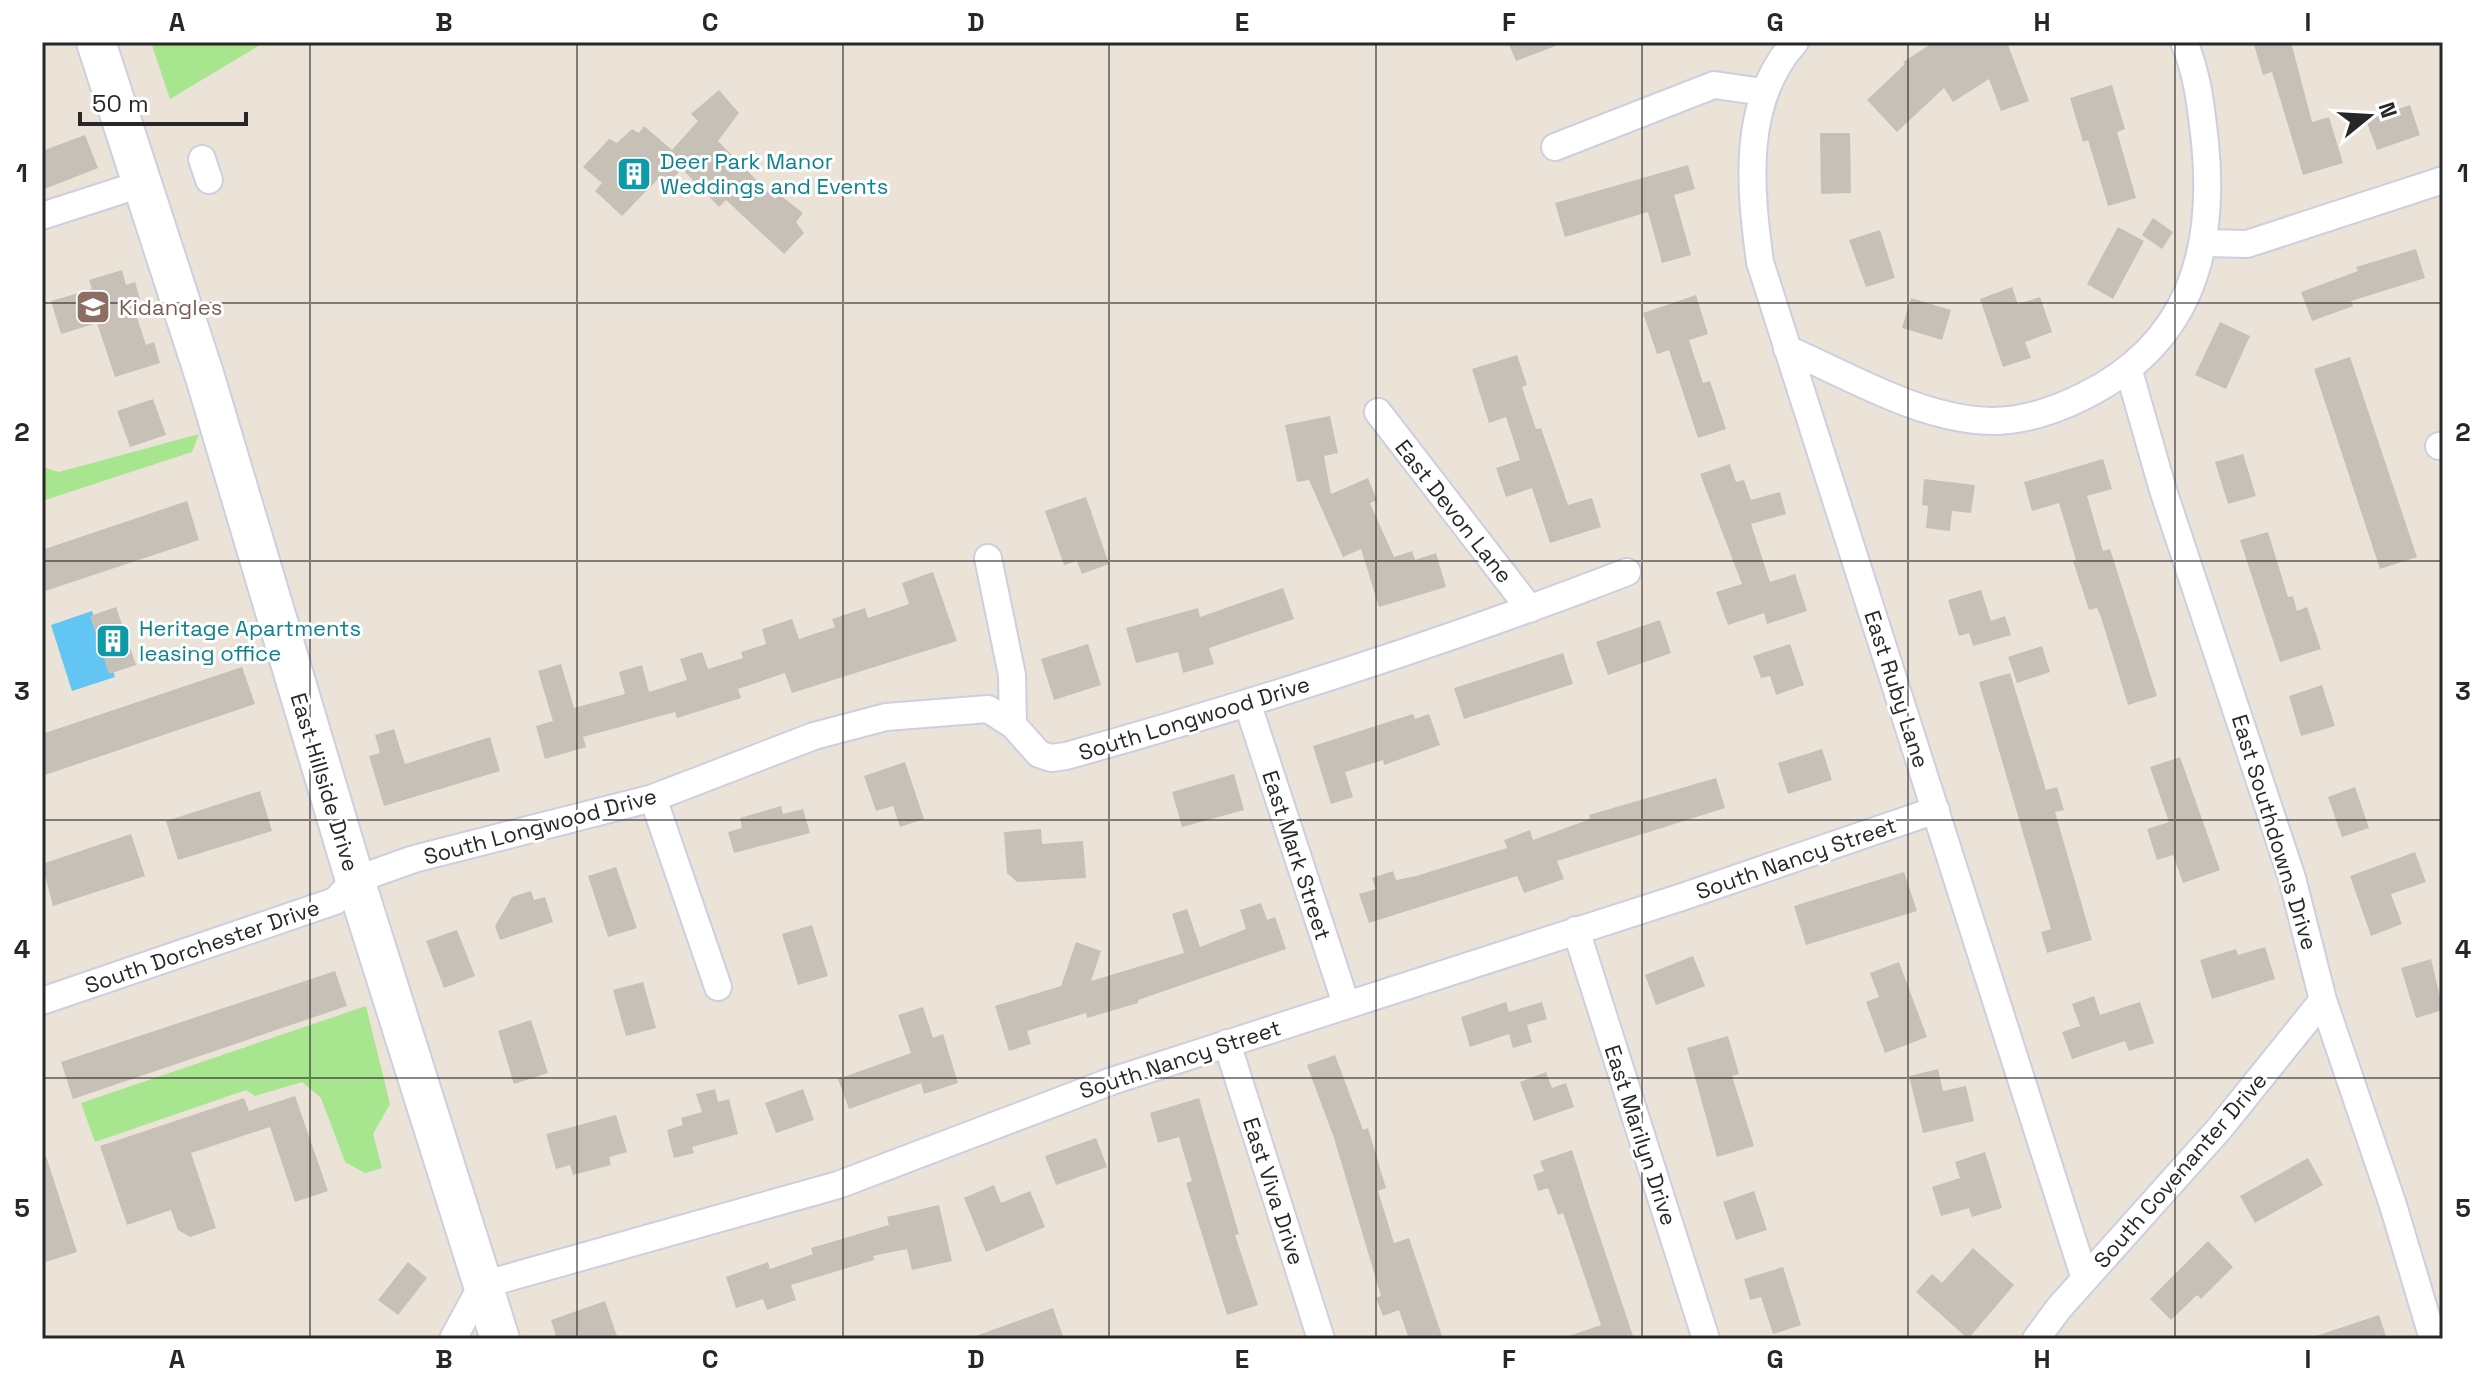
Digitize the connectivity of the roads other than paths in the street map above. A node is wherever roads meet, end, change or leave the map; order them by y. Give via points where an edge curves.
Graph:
1 (96, 42) edge
2 (1795, 42) edge
3 (2184, 42) edge
4 (1764, 92) junction
5 (1555, 147) dead end
6 (2443, 180) edge
7 (141, 184) junction
8 (42, 216) edge
9 (2205, 243) junction
10 (1787, 349) junction
11 (2129, 371) junction
12 (1378, 412) dead end
13 (988, 558) dead end
14 (1627, 572) dead end
15 (1530, 609) junction
16 (1248, 705) junction
17 (1013, 725) junction
18 (653, 798) junction
19 (1936, 810) junction
20 (355, 880) junction
21 (1576, 930) junction
22 (718, 987) dead end
23 (2323, 1000) junction
24 (42, 1001) edge
25 (1346, 1004) junction
26 (1227, 1043) junction
27 (2085, 1279) junction
28 (482, 1285) junction
29 (453, 1339) edge
30 (500, 1339) edge
31 (1321, 1339) edge
32 (1706, 1339) edge
33 (2036, 1339) edge
34 (2433, 1339) edge

1 - 7 main road, East Hillside Drive
2 - 4 street, East Ruby Lane
3 - 9 street via 2197,80 2209,182
4 - 5 street via 1714,85
4 - 10 street, East Ruby Lane via 1754,137 1753,203 1760,262
6 - 9 street via 2247,244
7 - 8 street
7 - 20 main road, East Hillside Drive via 205,377
9 - 11 street via 2199,269 2176,314 2151,351
10 - 11 street via 1919,406 1988,421 2056,408
10 - 19 street, East Ruby Lane
11 - 23 street, East Southdowns Drive via 2163,490 2297,893
12 - 15 street, East Devon Lane
13 - 17 street via 1012,675
14 - 15 street, South Longwood Drive
15 - 16 street, South Longwood Drive
16 - 17 street, South Longwood Drive via 1056,758 1039,754
16 - 25 street, East Mark Street
17 - 18 street, South Longwood Drive via 988,709 886,717 814,736
18 - 20 street, South Longwood Drive via 414,859
18 - 22 street
19 - 21 street, South Nancy Street
19 - 27 street, East Ruby Lane
20 - 24 street, South Dorchester Drive via 335,901
20 - 28 main road, East Hillside Drive
21 - 25 street, South Nancy Street
21 - 32 street, East Marilyn Drive
23 - 27 street, South Covenanter Drive via 2220,1128
23 - 34 street, East Southdowns Drive
25 - 26 street, South Nancy Street
26 - 28 street, South Nancy Street via 1055,1101 838,1185
26 - 31 street, East Viva Drive
27 - 33 street, South Covenanter Drive
28 - 29 street
28 - 30 main road, East Hillside Drive

